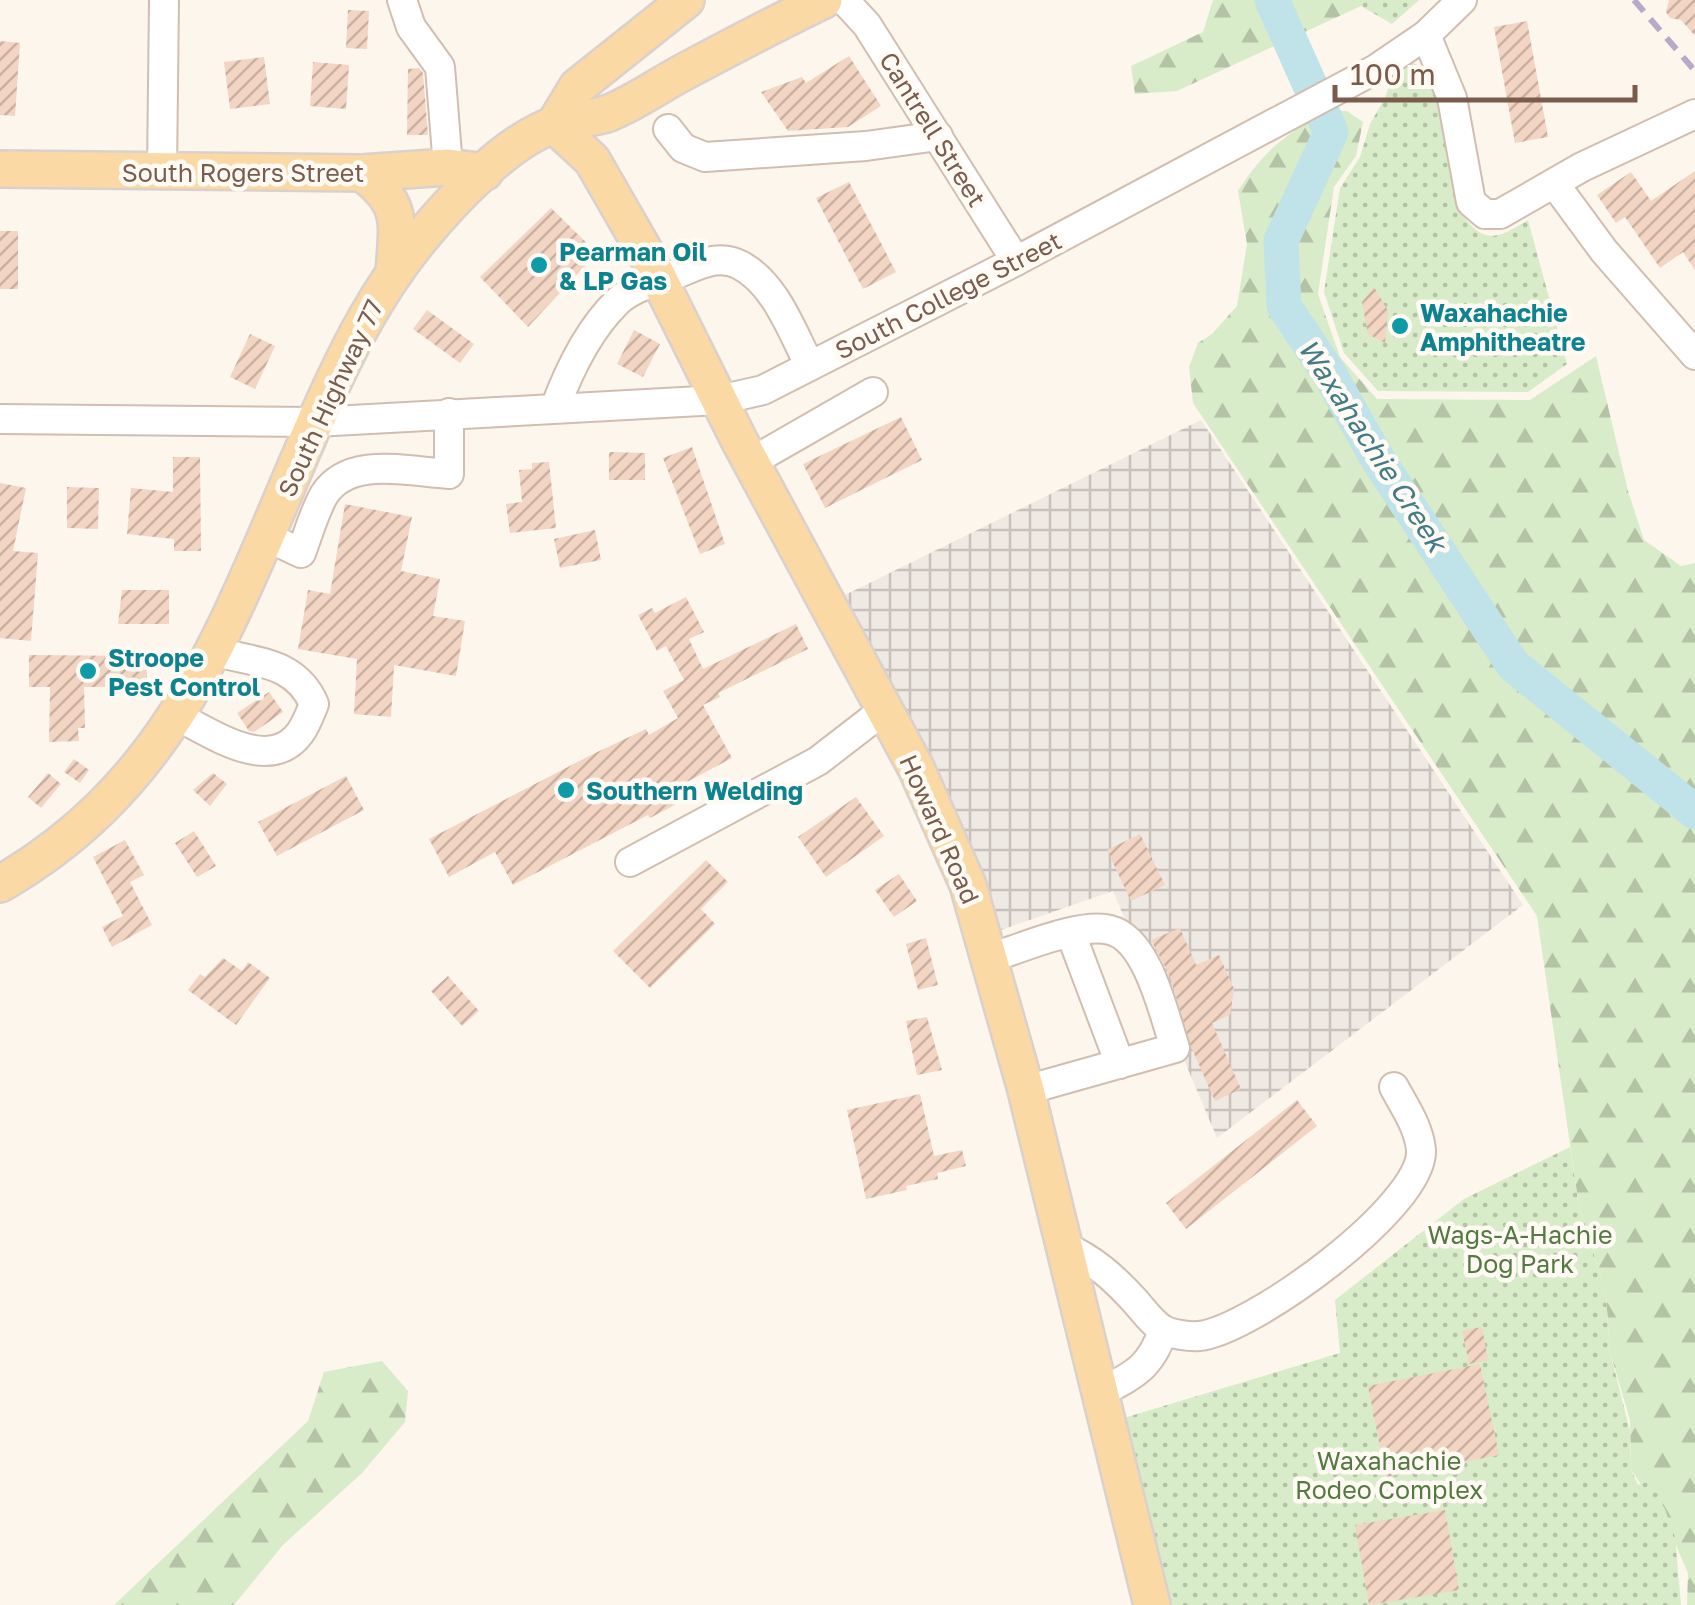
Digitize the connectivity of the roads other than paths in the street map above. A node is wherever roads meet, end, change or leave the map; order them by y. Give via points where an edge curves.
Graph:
1 (164, 0) edge
2 (402, 0) edge
3 (824, 0) edge
4 (844, 0) edge
5 (1462, 0) edge
6 (681, 4) edge
7 (1426, 35) junction
8 (1695, 114) edge
9 (554, 125) junction
10 (668, 130) dead end
11 (938, 136) junction
12 (448, 167) junction
13 (0, 170) edge
14 (162, 171) junction
15 (485, 172) junction
16 (362, 174) junction
17 (1554, 183) junction
18 (1016, 261) junction
19 (394, 273) junction
20 (659, 280) junction
21 (1695, 355) edge
22 (810, 366) junction
23 (873, 392) dead end
24 (720, 400) junction
25 (555, 408) junction
26 (449, 413) junction
27 (0, 419) edge
28 (315, 422) junction
29 (750, 462) junction
30 (265, 536) junction
31 (212, 651) junction
32 (884, 710) junction
33 (177, 716) junction
34 (630, 862) dead end
35 (0, 884) edge
36 (1071, 934) junction
37 (990, 958) junction
38 (1120, 1064) junction
39 (1394, 1087) dead end
40 (1026, 1090) junction
41 (1063, 1246) junction
42 (1163, 1330) junction
43 (1100, 1393) junction
44 (1152, 1605) edge

1 - 14 street
2 - 12 street via 440,67
3 - 9 main road, South Highway 77 via 607,114
4 - 11 street, Cantrell Street
5 - 7 street
6 - 9 main road via 577,88
7 - 17 street via 1452,98 1471,202 1486,214 1500,214
7 - 18 street, South College Street via 1376,70
8 - 17 street
9 - 15 main road, South Highway 77
9 - 20 main road, Howard Road via 592,160
10 - 11 street via 684,148 705,157
11 - 18 street, Cantrell Street
12 - 15 main road, South Rogers Street
12 - 16 main road, South Rogers Street
13 - 14 main road, South Rogers Street
14 - 16 main road, South Rogers Street
15 - 19 main road, South Highway 77
16 - 19 main road via 384,190 397,214
17 - 21 street
18 - 22 street, South College Street
19 - 28 main road, South Highway 77 via 362,322
20 - 22 street via 714,259 738,264 770,292
20 - 24 main road, Howard Road
20 - 25 street via 620,299 581,350
22 - 24 street, South College Street via 762,390
23 - 29 street
24 - 25 street, South College Street
24 - 29 main road, Howard Road
25 - 26 street, South College Street
26 - 28 street, South College Street
26 - 30 street via 449,474 351,471 323,496 301,554
27 - 28 street, South College Street
28 - 30 main road, South Highway 77
29 - 32 main road, Howard Road
30 - 31 main road, South Highway 77
31 - 33 main road, South Highway 77
31 - 33 street via 282,667 306,685 314,704 298,736 276,749 252,752
32 - 34 street via 818,760
32 - 37 main road, Howard Road via 968,885
33 - 35 main road, South Highway 77 via 88,822
36 - 37 street
36 - 38 street
36 - 38 street via 1090,928 1124,937 1153,979 1175,1048
37 - 40 main road, Howard Road
38 - 40 street
39 - 42 street via 1414,1122 1421,1152 1392,1209 1253,1314 1198,1336
40 - 41 main road, Howard Road
41 - 42 street via 1107,1271
41 - 43 main road, Howard Road
42 - 43 street via 1143,1368
43 - 44 main road, Howard Road

